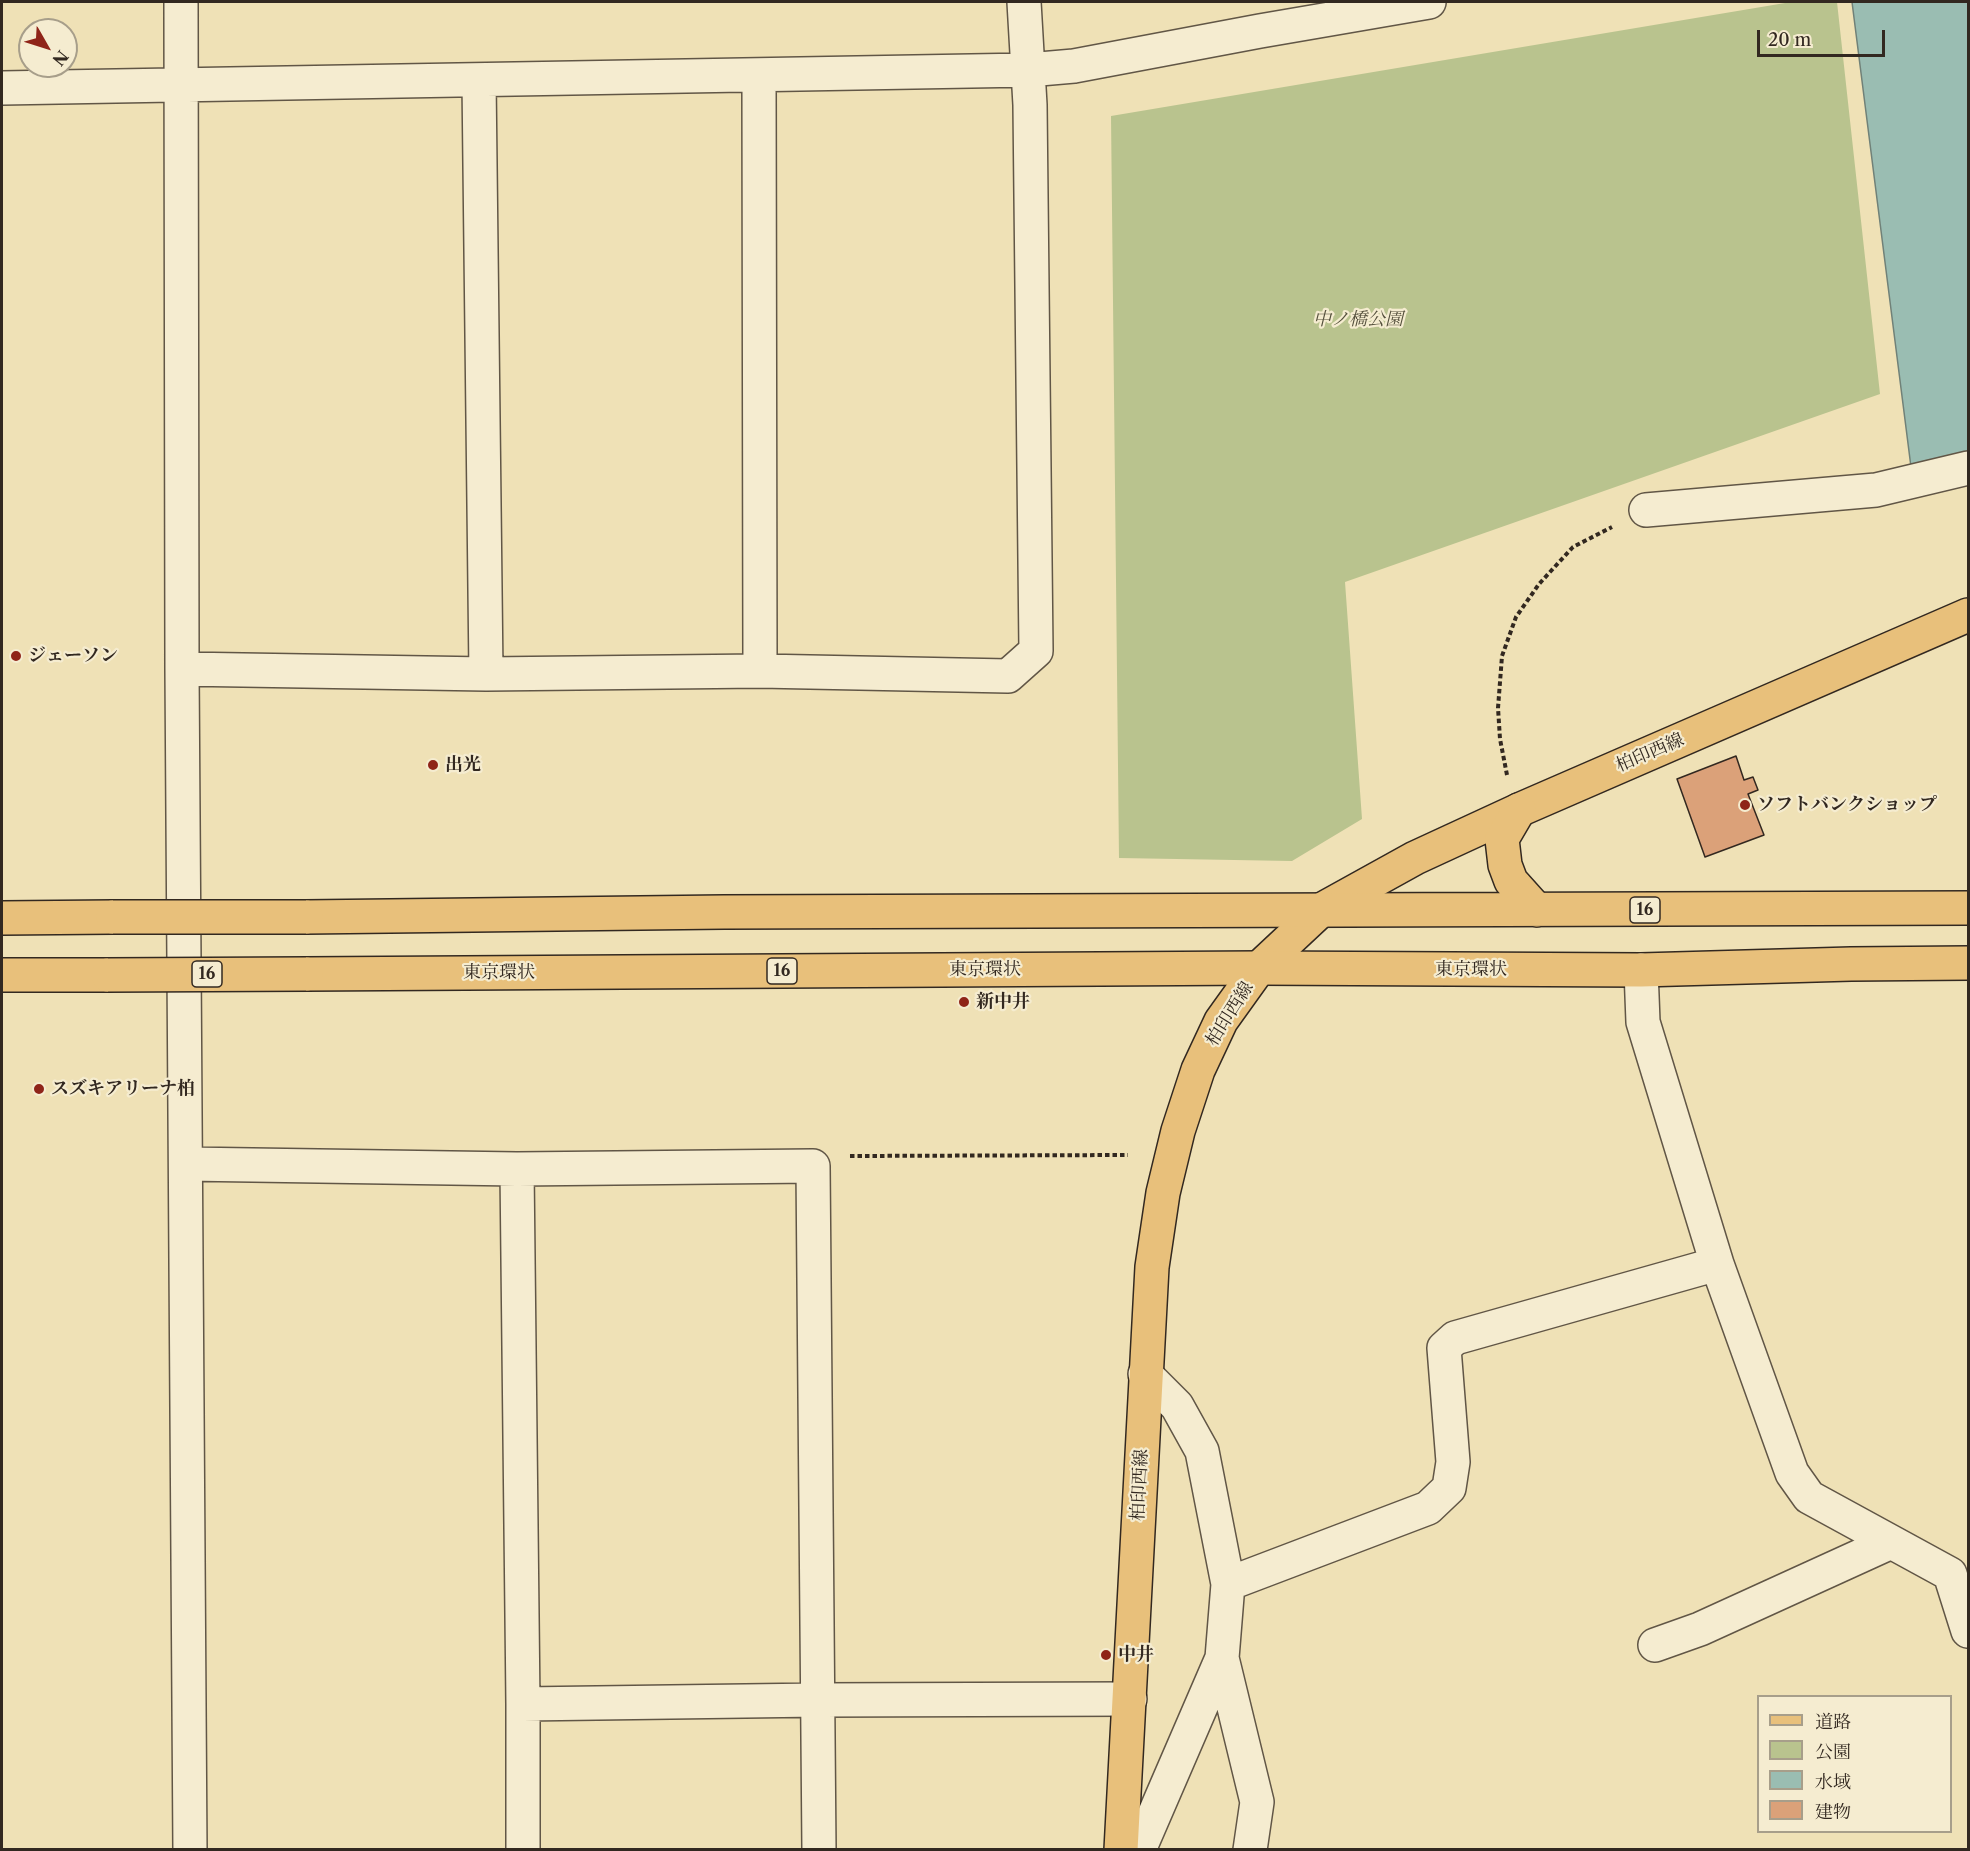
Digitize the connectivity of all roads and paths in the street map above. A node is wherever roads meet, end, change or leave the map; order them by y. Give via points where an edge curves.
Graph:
1 (181, 2) edge
2 (1024, 2) edge
3 (1429, 2) edge
4 (1260, 16) edge
5 (1028, 70) junction
6 (759, 76) junction
7 (479, 80) junction
8 (180, 86) junction
9 (2, 88) edge
10 (1968, 468) edge
11 (1646, 510) joint
12 (1968, 615) edge
13 (182, 669) junction
14 (760, 671) junction
15 (486, 674) junction
16 (1519, 810) junction
17 (1968, 908) edge
18 (1322, 910) junction
19 (1537, 910) junction
20 (2, 918) edge
21 (1968, 963) edge
22 (1259, 968) junction
23 (1641, 970) junction
24 (2, 975) edge
25 (1128, 1155) dead end
26 (186, 1164) junction
27 (813, 1166) junction
28 (517, 1169) junction
29 (1717, 1264) junction
30 (1145, 1374) junction
31 (1891, 1542) junction
32 (1959, 1573) edge
33 (1228, 1584) junction
34 (1968, 1631) edge
35 (1654, 1645) dead end
36 (1222, 1658) junction
37 (819, 1700) junction
38 (1130, 1700) junction
39 (523, 1704) junction
40 (190, 1850) edge
41 (523, 1850) edge
42 (819, 1850) edge
43 (1121, 1850) edge
44 (1139, 1850) edge
45 (1250, 1850) edge

1 - 8 street
2 - 5 street
3 - 4 street
4 - 5 street via 1074,66
5 - 6 street
5 - 14 street via 1036,651 1008,676
6 - 7 street
6 - 14 street
7 - 8 street
7 - 15 street
8 - 9 street
8 - 13 street
10 - 11 street via 1876,490
11 - 16 path via 1573,547 1539,584 1516,617 1502,656 1498,708 1505,771
12 - 16 main road, 柏印西線
13 - 15 street
13 - 26 street
14 - 15 street
16 - 18 main road, 柏印西線 via 1415,858
16 - 19 main road via 1502,839 1505,865 1511,881
17 - 19 main road, 16
18 - 19 main road, 16
18 - 20 main road, 16, bridge
18 - 22 main road, 柏印西線
21 - 23 main road, 東京環状 / 16
22 - 23 main road, 東京環状 / 16
22 - 24 main road, 東京環状 / 16, bridge
22 - 30 main road, 柏印西線 via 1221,1021 1198,1070 1178,1131 1163,1193 1152,1267
23 - 29 street via 1643,1022
25 - 27 path via 848,1156
26 - 28 street
26 - 40 street
27 - 28 street
27 - 37 street
28 - 39 street
29 - 31 street via 1792,1473 1809,1497
29 - 33 street via 1455,1338 1444,1348 1453,1462 1449,1488 1428,1508
30 - 33 street via 1177,1406 1202,1451
30 - 38 main road, 柏印西線
31 - 32 street
31 - 35 street via 1700,1629
32 - 34 street
33 - 36 street
36 - 44 street
36 - 45 street via 1257,1802
37 - 38 street
37 - 39 street
37 - 42 street
38 - 43 main road, 柏印西線
39 - 41 street

